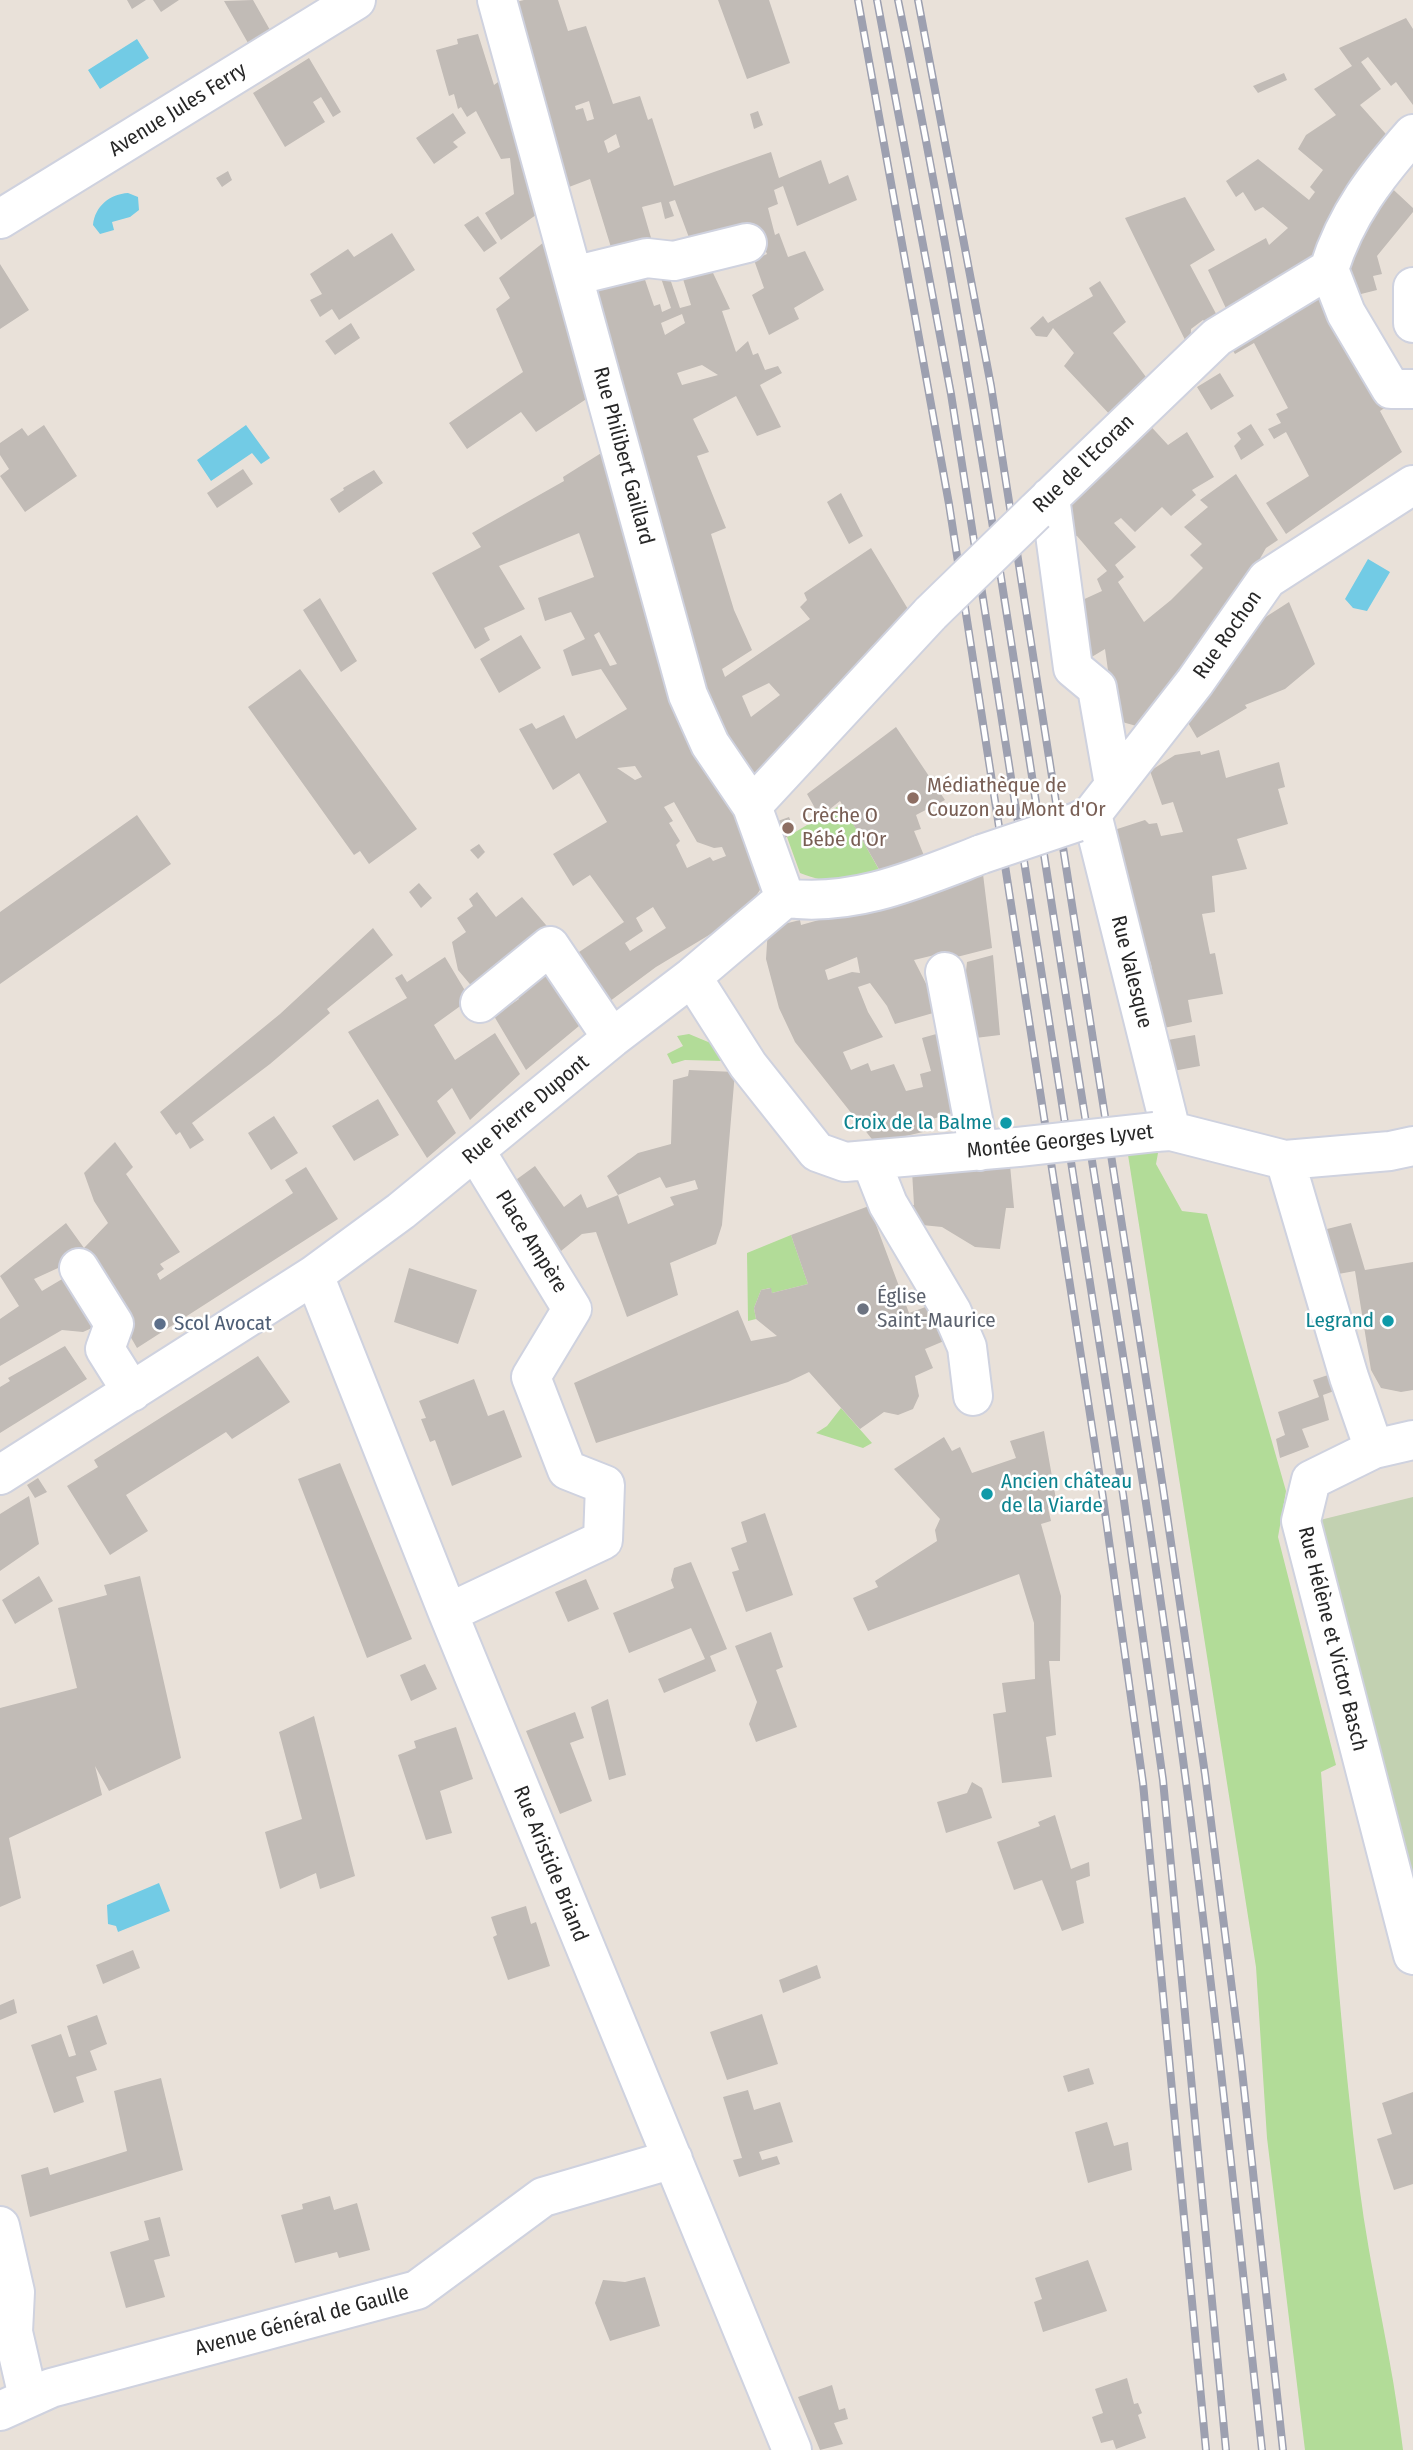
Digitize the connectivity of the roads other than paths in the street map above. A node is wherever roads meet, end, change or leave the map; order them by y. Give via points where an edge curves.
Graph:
1 (356, 0) edge
2 (497, 0) edge
3 (1413, 134) edge
4 (0, 219) edge
5 (747, 243) dead end
6 (1329, 269) junction
7 (573, 276) junction
8 (1413, 287) edge
9 (1413, 323) edge
10 (1413, 389) edge
11 (1413, 485) edge
12 (1042, 504) junction
13 (752, 806) junction
14 (1094, 807) junction
15 (785, 898) junction
16 (944, 971) dead end
17 (692, 977) junction
18 (480, 1003) dead end
19 (612, 1038) junction
20 (1163, 1131) junction
21 (1413, 1146) edge
22 (979, 1152) junction
23 (476, 1153) junction
24 (1285, 1160) junction
25 (871, 1161) junction
26 (79, 1268) dead end
27 (314, 1275) junction
28 (132, 1392) junction
29 (973, 1396) dead end
30 (1413, 1440) edge
31 (1374, 1449) junction
32 (0, 1475) edge
33 (448, 1613) junction
34 (1413, 1955) edge
35 (673, 2159) junction
36 (0, 2226) edge
37 (14, 2404) edge
38 (792, 2450) edge

1 - 4 street, Avenue Jules Ferry
2 - 7 street, Rue Philibert Gaillard
3 - 6 street via 1379,173 1340,234
5 - 7 street via 674,261 647,258
6 - 10 street via 1346,313 1391,389
6 - 12 street, Rue de l'Ecoran via 1217,337
7 - 13 street, Rue Philibert Gaillard via 688,695 710,744
8 - 9 street
11 - 14 street, Rue Rochon via 1267,579 1195,682
12 - 13 street, Rue de l'Ecoran, bridge via 931,613
12 - 14 street, Rue Valesque via 1073,668 1097,688
13 - 15 street, Rue Philibert Gaillard
14 - 15 street, bridge via 872,894 816,902
14 - 20 street, Rue Valesque
15 - 17 street, Rue Pierre Dupont
16 - 22 street
17 - 19 street, Rue Pierre Dupont
17 - 25 street via 748,1065 817,1152 845,1163
18 - 19 street via 550,946
19 - 23 street, Rue Pierre Dupont
20 - 22 street, Montée Georges Lyvet, bridge
20 - 24 street, Montée Georges Lyvet
21 - 24 street, Montée Georges Lyvet
22 - 25 street, Montée Georges Lyvet
23 - 27 street, Rue Pierre Dupont
23 - 33 street, Place Ampère via 572,1309 531,1377 567,1470 605,1485 603,1540
24 - 31 street
25 - 29 street via 888,1205 952,1312 967,1347
26 - 28 street via 114,1324 105,1349
27 - 28 street, Rue Pierre Dupont
27 - 33 street, Rue Aristide Briand
28 - 32 street, Rue Pierre Dupont
30 - 31 street
31 - 34 street, Rue Hélène et Victor Basch via 1311,1480 1301,1521
33 - 35 street, Rue Aristide Briand
35 - 37 street, Avenue Général de Gaulle via 542,2197 417,2290 51,2388
35 - 38 street, Rue Aristide Briand
36 - 37 street, Avenue Général de Gaulle via 15,2292

